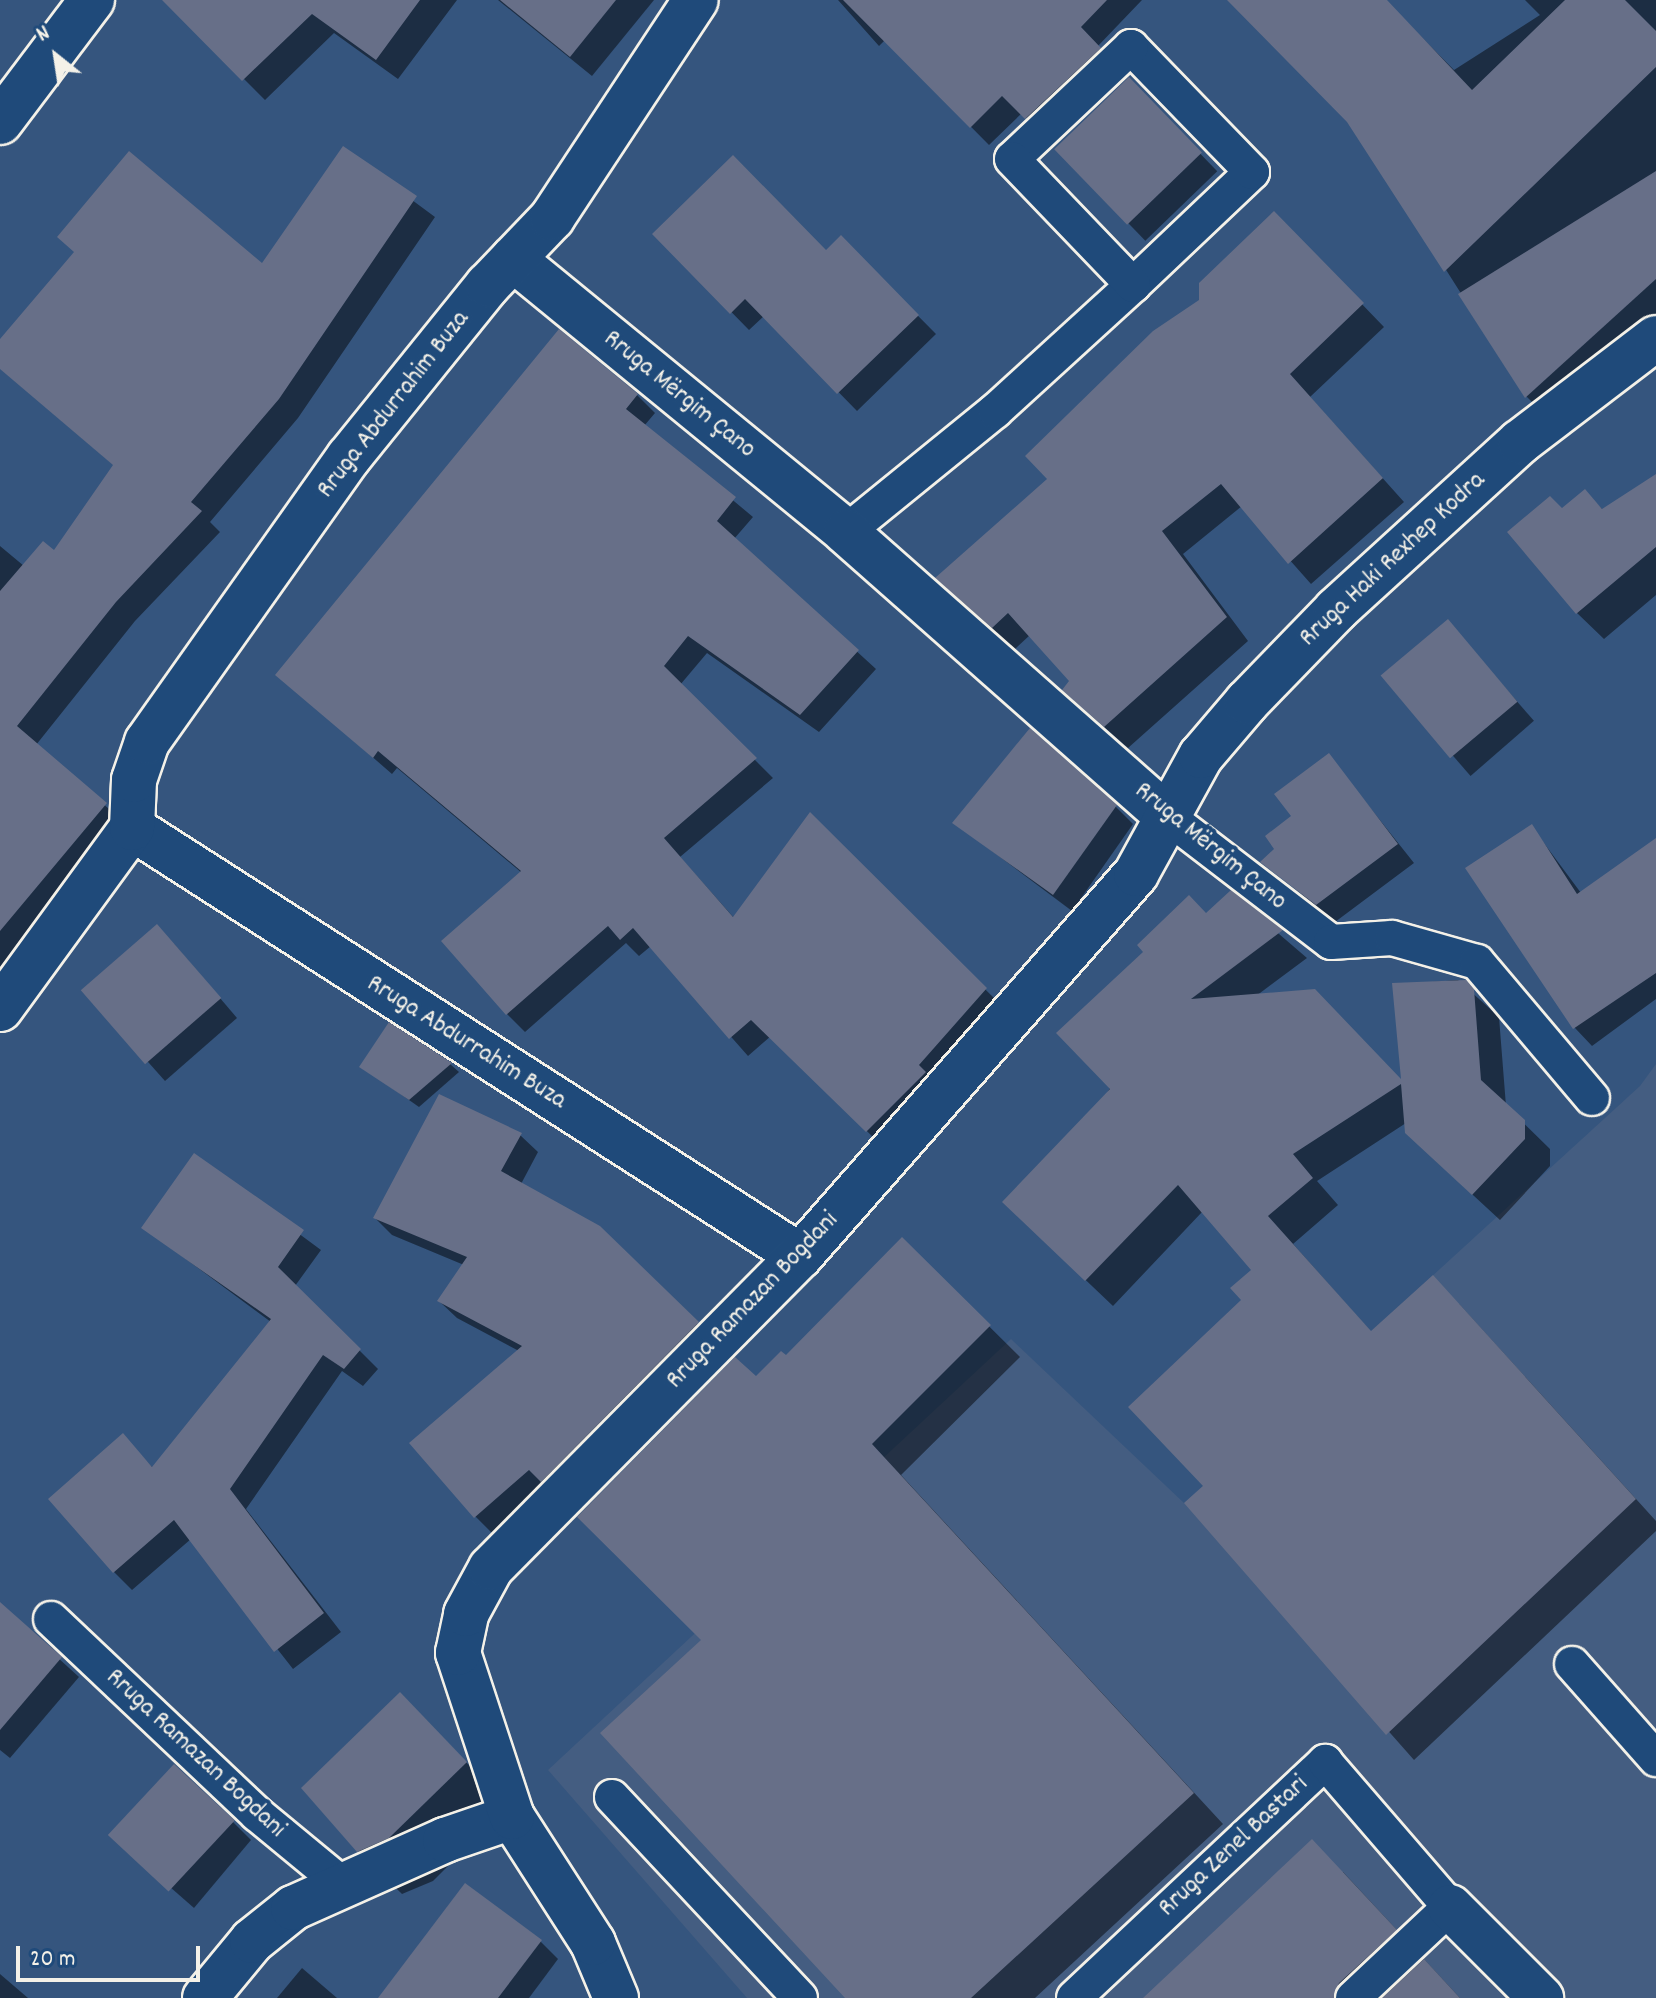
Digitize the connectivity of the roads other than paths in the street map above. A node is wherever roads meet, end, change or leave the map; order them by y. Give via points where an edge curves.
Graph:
1 (92, 0) edge
2 (696, 0) edge
3 (0, 122) edge
4 (513, 259) junction
5 (1133, 285) junction
6 (1656, 338) edge
7 (846, 532) junction
8 (1168, 817) junction
9 (132, 828) junction
10 (0, 1009) edge
11 (1592, 1098) dead end
12 (800, 1256) junction
13 (51, 1619) dead end
14 (1572, 1664) dead end
15 (1656, 1759) edge
16 (612, 1797) dead end
17 (512, 1817) junction
18 (343, 1885) junction
19 (1450, 1907) junction
20 (205, 1998) edge
21 (616, 1998) edge
22 (800, 1998) edge
23 (1074, 1998) edge
24 (1353, 1998) edge
25 (1541, 1998) edge

1 - 3 street
2 - 4 street, Rruga Abdurrahim Buza via 552,218
4 - 7 street, Rruga Mërgim Çano
4 - 9 street, Rruga Abdurrahim Buza via 349,457 147,742 134,780
5 - 5 lane via 1252,172 1131,47 1012,159
5 - 7 lane via 995,411
6 - 8 street, Rruga Haki Rexhep Kodra via 1520,442 1336,610 1201,756
7 - 8 street, Rruga Mërgim Çano
8 - 11 lane, Rruga Mërgim Çano via 1331,942 1392,938 1477,962
8 - 12 street, Rruga Ramazan Bogdani via 1136,874
9 - 10 street
9 - 12 street, Rruga Abdurrahim Buza
12 - 17 street, Rruga Ramazan Bogdani via 491,1568 466,1614 458,1653
13 - 18 lane, Rruga Ramazan Bogdani via 257,1814
14 - 15 lane
16 - 22 lane
17 - 18 street
17 - 21 street, Rruga Ramazan Bogdani via 593,1943
18 - 20 street via 293,1908 252,1941
19 - 23 lane, Rruga Zenel Bastari via 1325,1762
19 - 24 lane
19 - 25 street, Rruga Zenel Bastari

